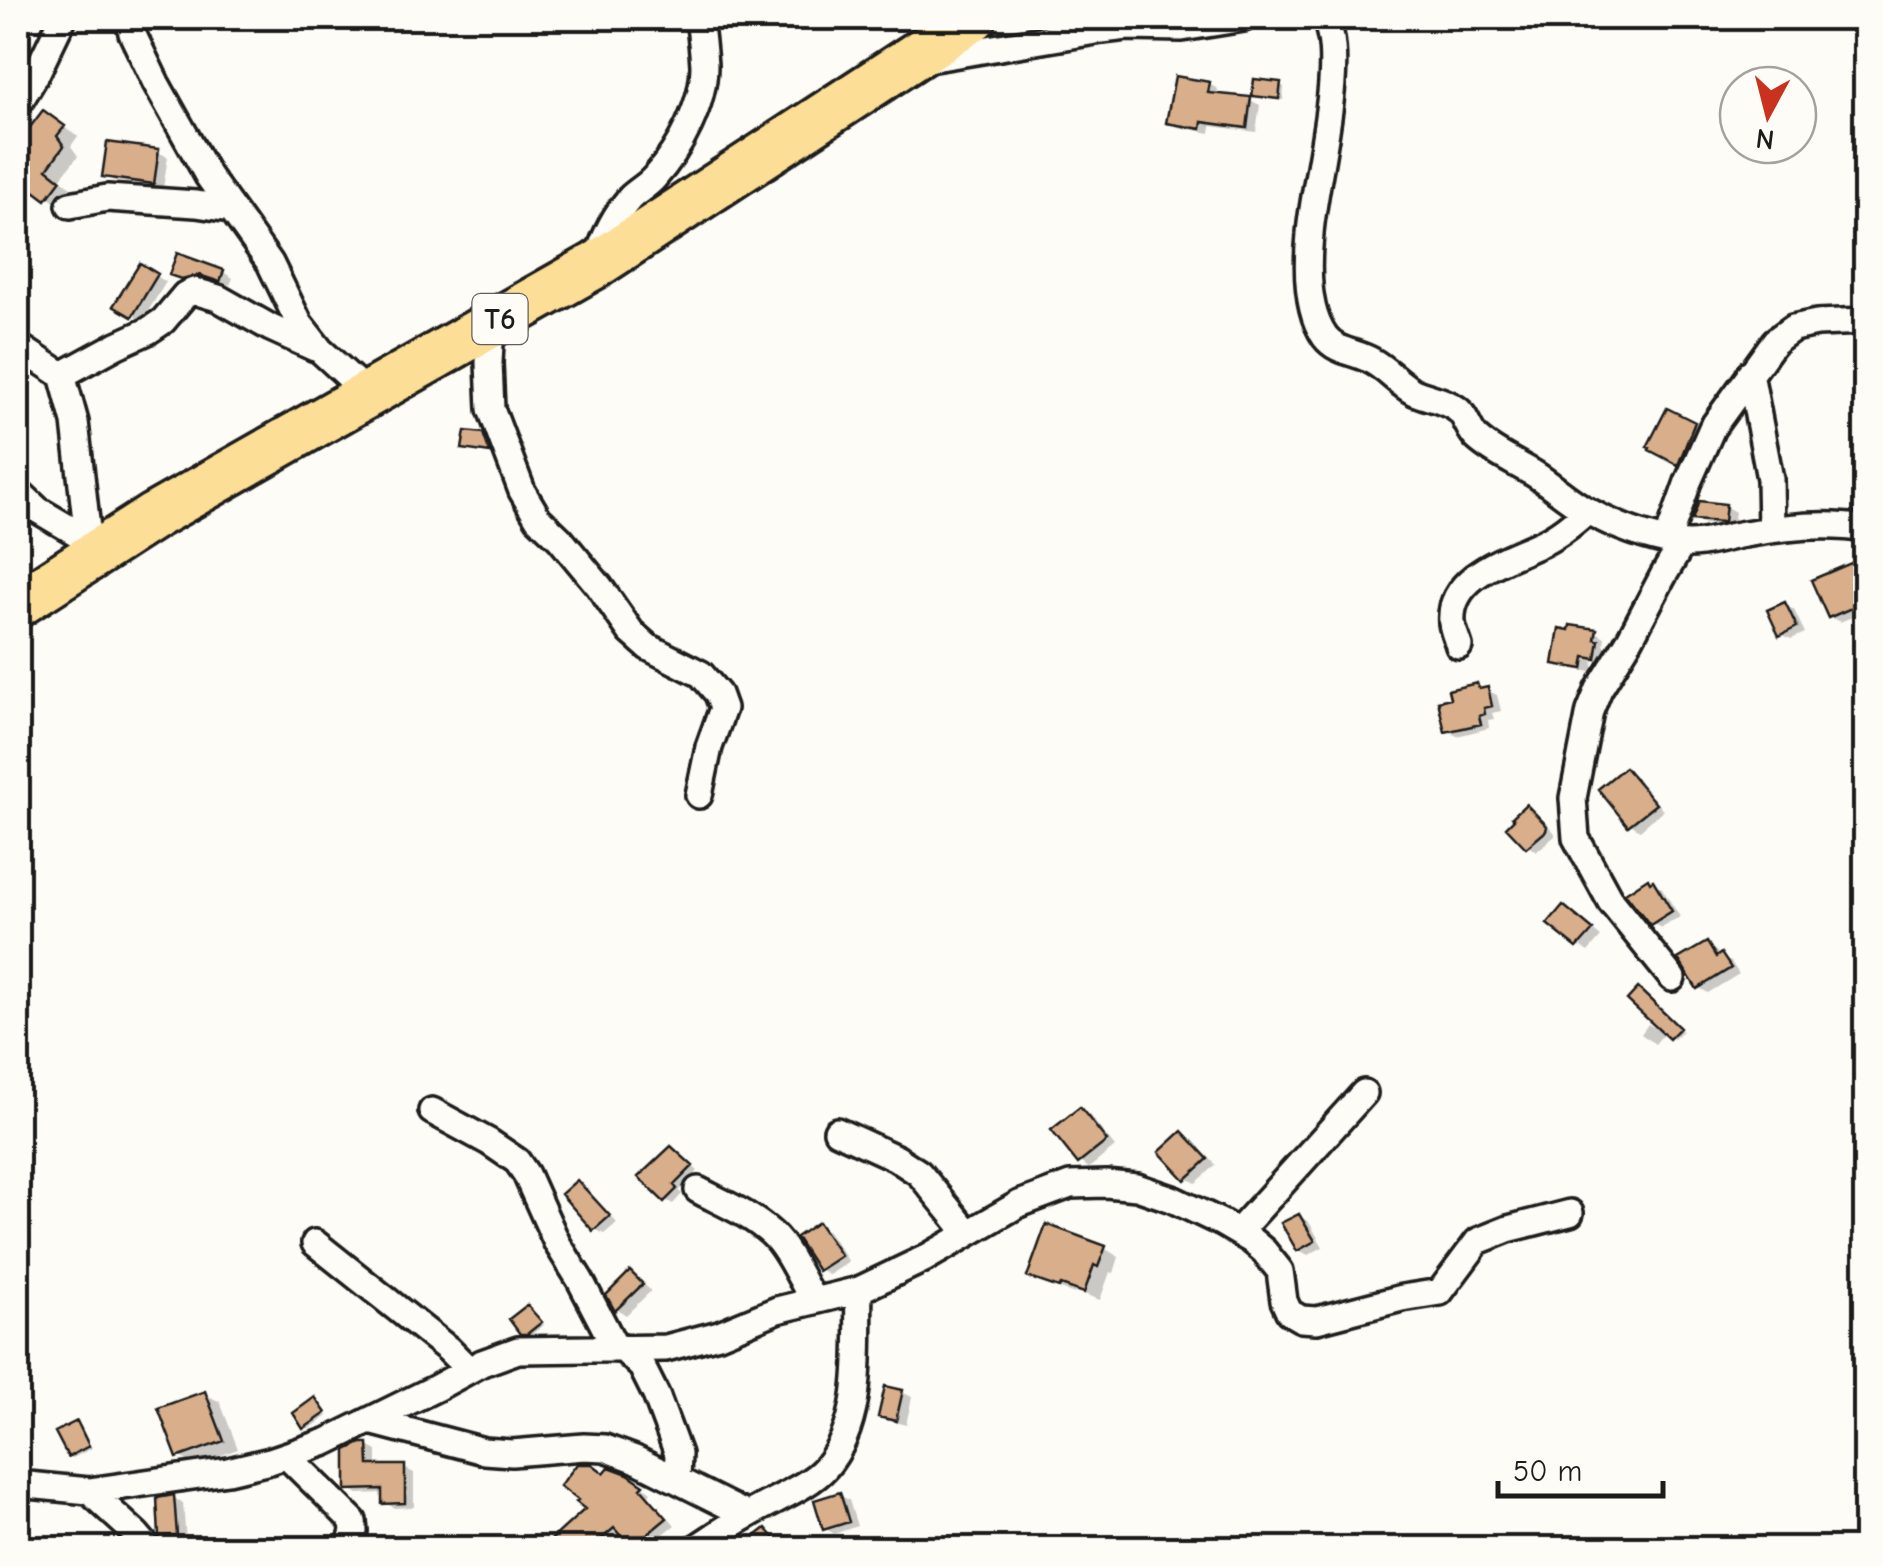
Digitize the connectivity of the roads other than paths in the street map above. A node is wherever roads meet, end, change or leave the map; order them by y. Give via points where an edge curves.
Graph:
1 (63, 18) edge
2 (128, 18) edge
3 (699, 18) edge
4 (973, 18) edge
5 (1244, 18) edge
6 (1324, 18) edge
7 (903, 64) junction
8 (18, 104) edge
9 (70, 204) dead end
10 (230, 209) junction
11 (596, 265) junction
12 (1866, 320) edge
13 (492, 324) junction
14 (18, 346) edge
15 (320, 350) junction
16 (1750, 373) junction
17 (62, 375) junction
18 (368, 394) junction
19 (18, 491) edge
20 (1588, 511) junction
21 (1772, 530) junction
22 (1866, 530) edge
23 (1675, 542) junction
24 (88, 548) junction
25 (18, 604) edge
26 (1459, 646) dead end
27 (699, 795) dead end
28 (1672, 978) dead end
29 (1364, 1094) dead end
30 (432, 1112) dead end
31 (837, 1131) dead end
32 (698, 1190) dead end
33 (1570, 1213) dead end
34 (968, 1232) junction
35 (1238, 1232) junction
36 (315, 1243) dead end
37 (859, 1290) junction
38 (814, 1301) junction
39 (619, 1348) junction
40 (470, 1370) junction
41 (370, 1421) junction
42 (287, 1456) junction
43 (677, 1480) junction
44 (18, 1484) edge
45 (89, 1491) junction
46 (746, 1515) junction
47 (138, 1546) edge
48 (349, 1548) edge
49 (696, 1548) edge

1 - 8 street
2 - 10 street via 156,83
3 - 11 street via 704,67 698,102 654,179 616,218
4 - 7 highway, T6
5 - 7 street via 1066,34
6 - 20 street via 1331,40 1330,109 1309,268 1321,330 1335,347 1372,360 1411,390 1458,409 1480,442
7 - 11 highway, T6
9 - 10 street via 107,198
10 - 15 street via 270,262
11 - 13 highway, T6
12 - 16 street via 1793,328
13 - 18 highway, T6
13 - 27 street via 490,409 538,518 648,648 701,674 718,694 723,708
14 - 17 street
15 - 17 street via 194,291 148,332
15 - 18 street
16 - 21 street via 1770,479
16 - 23 street via 1712,428 1688,482
17 - 24 street via 75,422
18 - 24 highway, T6
19 - 24 street
20 - 23 street
20 - 26 street via 1473,578 1454,611
21 - 22 street
21 - 23 street
23 - 28 street via 1590,711 1572,798 1576,838 1611,902
24 - 25 highway, T6
29 - 35 street
30 - 39 street via 516,1161
31 - 34 street via 919,1173
32 - 38 street via 772,1234
33 - 35 street via 1478,1240 1440,1292 1317,1320 1289,1312 1280,1271
34 - 35 street via 1041,1194 1106,1184 1137,1186
34 - 37 street
36 - 40 street
37 - 38 street
37 - 46 street via 851,1424 825,1469
38 - 39 street via 666,1348
39 - 40 street via 518,1350
39 - 43 street via 642,1368 656,1395 678,1454
40 - 41 street
41 - 42 street
41 - 43 street via 484,1451 605,1448
42 - 45 street via 228,1472
42 - 48 street via 352,1521
43 - 46 street
44 - 45 street
45 - 47 street
46 - 49 street

